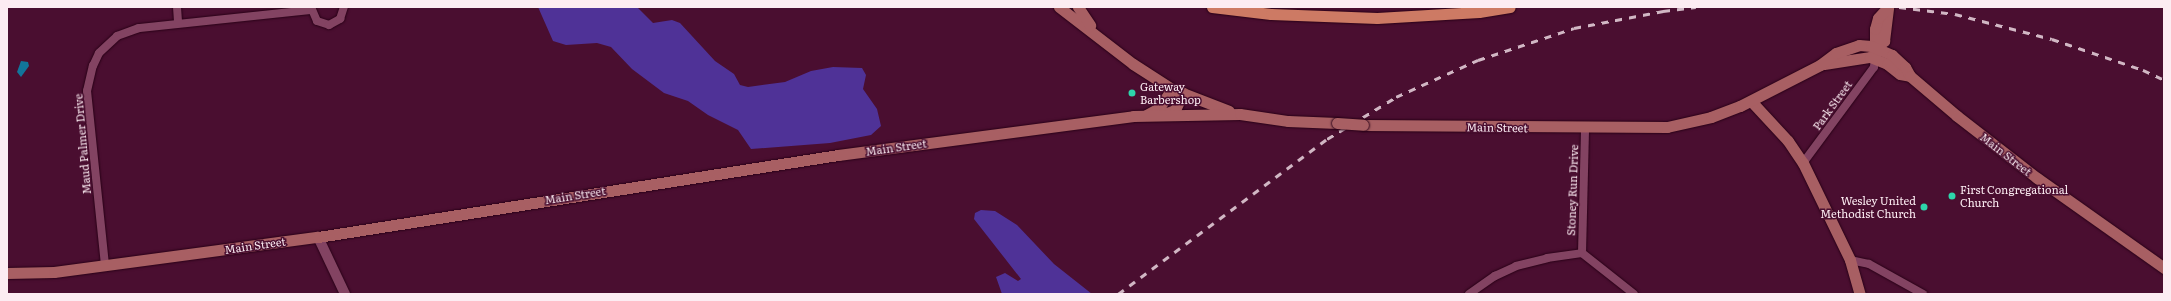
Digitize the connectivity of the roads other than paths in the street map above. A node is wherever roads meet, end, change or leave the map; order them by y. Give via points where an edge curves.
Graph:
1 (177, 7) edge
2 (344, 7) edge
3 (1078, 7) edge
4 (1212, 7) edge
5 (1510, 7) edge
6 (1888, 7) edge
7 (311, 8) edge
8 (1061, 8) edge
9 (178, 23) junction
10 (1105, 42) junction
11 (1876, 50) junction
12 (1172, 89) junction
13 (1183, 93) junction
14 (1751, 101) junction
15 (1240, 114) junction
16 (1162, 115) junction
17 (1144, 116) junction
18 (1585, 128) junction
19 (1803, 163) junction
20 (318, 237) junction
21 (1582, 253) junction
22 (1850, 260) junction
23 (105, 265) junction
24 (2164, 268) edge
25 (7, 273) edge
26 (345, 294) edge
27 (1470, 294) edge
28 (1634, 294) edge
29 (1860, 294) edge
30 (1923, 294) edge

1 - 9 street
2 - 7 street, Maud Palmer Drive via 340,19 329,25 317,21
3 - 10 main road via 1082,16
4 - 5 main road via 1272,14 1377,18 1479,12
6 - 11 main road via 1878,18 1874,37
7 - 9 street, Maud Palmer Drive
8 - 10 main road
9 - 23 street, Maud Palmer Drive via 139,28 117,36 99,53 92,66 87,91
10 - 12 main road
11 - 14 main road, Main Street via 1820,65
11 - 19 street, Park Street via 1874,67
11 - 24 main road, Main Street via 1900,74 1910,76 2037,178
12 - 13 main road
12 - 17 main road, Main Street via 1159,108
13 - 15 main road
13 - 16 main road via 1175,110
14 - 18 main road, Main Street via 1711,117 1667,127
14 - 19 main road via 1788,141
15 - 16 main road, Main Street
15 - 18 main road, Main Street, bridge via 1288,121 1363,125
16 - 17 main road, Main Street
17 - 20 main road, Main Street via 838,155
18 - 21 street, Stoney Run Drive
19 - 22 main road
20 - 23 main road, Main Street
20 - 26 street
21 - 27 street via 1516,266 1495,276
21 - 28 street
22 - 29 main road
22 - 30 street via 1869,264
23 - 25 main road, Main Street via 54,272

